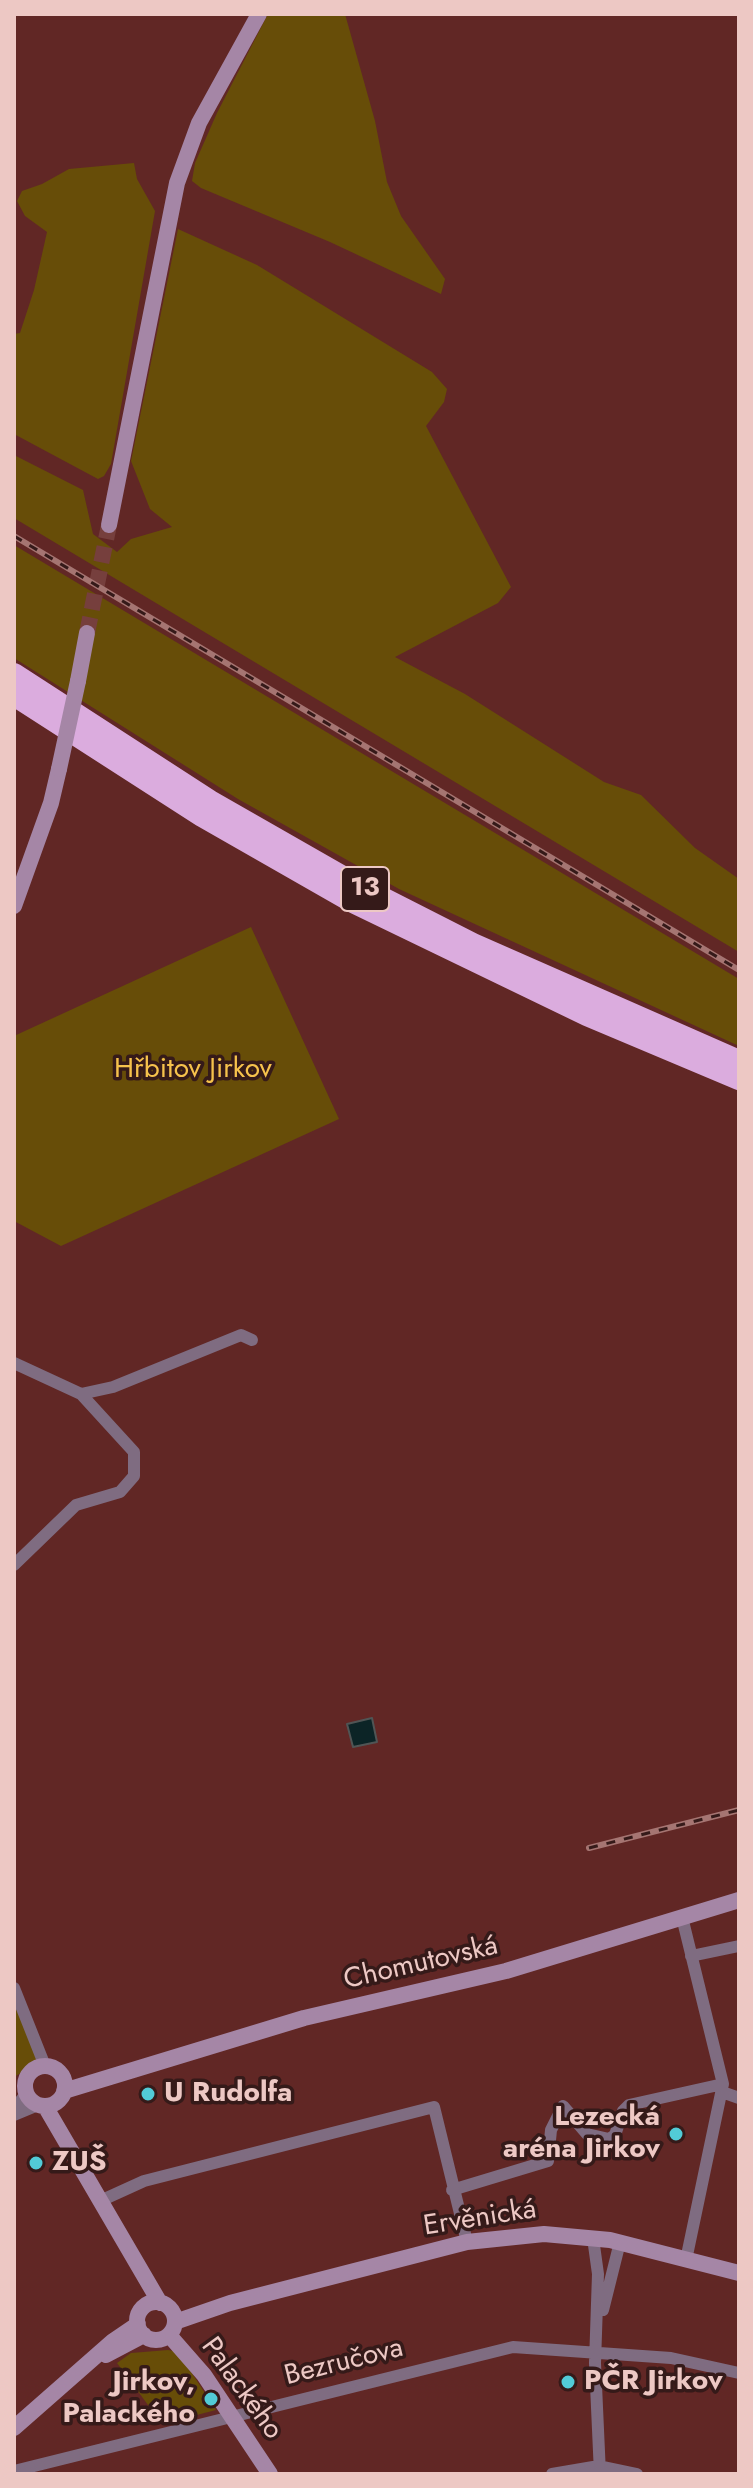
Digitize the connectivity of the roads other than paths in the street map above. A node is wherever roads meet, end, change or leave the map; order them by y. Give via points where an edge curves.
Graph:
1 (259, 14) edge
2 (109, 525) tunnel mouth
3 (87, 633) tunnel mouth
4 (14, 674) edge
5 (14, 695) edge
6 (14, 906) edge
7 (739, 1061) edge
8 (739, 1079) edge
9 (252, 1340) dead end
10 (14, 1363) edge
11 (81, 1394) junction
12 (14, 1565) edge
13 (739, 1900) edge
14 (682, 1917) junction
15 (739, 1946) edge
16 (691, 1956) junction
17 (14, 1988) edge
18 (14, 2066) edge
19 (41, 2087) edge
20 (722, 2088) junction
21 (739, 2098) edge
22 (14, 2109) edge
23 (14, 2115) edge
24 (452, 2190) junction
25 (100, 2201) junction
26 (593, 2238) junction
27 (467, 2242) junction
28 (620, 2242) junction
29 (686, 2260) junction
30 (739, 2273) edge
31 (164, 2315) junction
32 (141, 2329) junction
33 (597, 2332) junction
34 (595, 2352) junction
35 (739, 2373) edge
36 (231, 2415) junction
37 (14, 2428) edge
38 (600, 2470) edge
39 (14, 2471) edge
40 (270, 2474) edge
41 (552, 2474) edge
42 (637, 2474) edge

1 - 2 street via 199,123 177,183
3 - 6 street, bridge via 51,803
4 - 7 highway, 13 via 210,801 357,885 473,944
5 - 8 highway, 13 via 202,816 349,900 587,1015
9 - 11 street via 241,1335 113,1387
10 - 11 street
11 - 12 street via 134,1452 134,1476 120,1492 76,1505
13 - 14 street, Chomutovská
14 - 16 street
14 - 19 street, Chomutovská via 453,1986 304,2018 114,2077
15 - 16 street
16 - 20 street
17 - 19 street
18 - 19 street
19 - 22 street
19 - 23 street, Chomutovská
19 - 25 street, Palackého
20 - 21 street
20 - 24 street via 629,2105 609,2139 587,2134 563,2106 551,2130 548,2161
20 - 29 street
24 - 25 street via 434,2107 144,2181
24 - 27 street
25 - 31 street, Palackého
26 - 27 street, Ervěnická via 556,2234
26 - 28 street, Ervěnická
26 - 33 street
27 - 31 street, Ervěnická
28 - 29 street, Ervěnická
28 - 33 street
29 - 30 street, Ervěnická
31 - 32 street
31 - 32 street, Ervěnická via 153,2340
31 - 36 street, Palackého
32 - 37 street via 83,2367
33 - 34 street
34 - 35 street, Bezručova via 671,2358
34 - 36 street, Bezručova via 513,2347
34 - 38 street
36 - 39 street, Bezručova
36 - 40 street, Palackého
38 - 41 street
38 - 42 street

